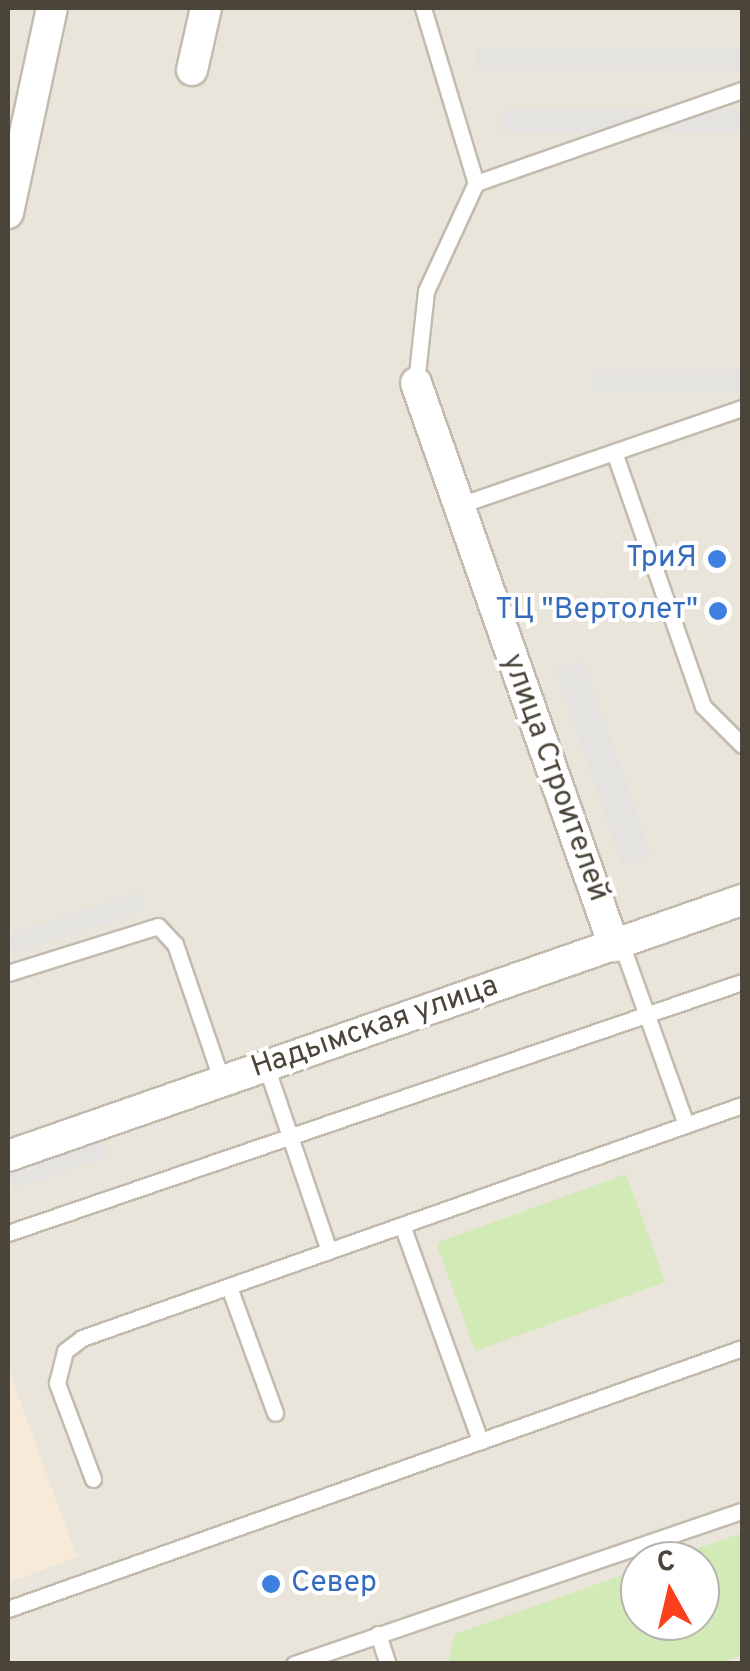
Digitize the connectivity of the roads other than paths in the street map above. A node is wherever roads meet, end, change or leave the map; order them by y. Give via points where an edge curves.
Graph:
1 (52, 8) edge
2 (206, 8) edge
3 (422, 8) edge
4 (192, 70) dead end
5 (742, 90) edge
6 (476, 183) junction
7 (8, 213) edge
8 (416, 383) joint
9 (742, 408) edge
10 (614, 452) junction
11 (456, 506) junction
12 (742, 745) edge
13 (742, 900) edge
14 (618, 944) junction
15 (8, 972) edge
16 (742, 982) edge
17 (646, 1015) junction
18 (266, 1066) junction
19 (222, 1082) junction
20 (742, 1105) edge
21 (686, 1125) junction
22 (290, 1136) junction
23 (8, 1156) edge
24 (402, 1225) junction
25 (8, 1233) edge
26 (329, 1252) junction
27 (229, 1287) junction
28 (742, 1348) edge
29 (275, 1413) dead end
30 (480, 1441) junction
31 (93, 1479) dead end
32 (742, 1511) edge
33 (8, 1609) edge
34 (378, 1634) junction
35 (294, 1664) edge
36 (388, 1664) edge

1 - 7 street
2 - 4 street
3 - 6 lane
5 - 6 lane
6 - 8 lane via 426,290
8 - 11 street, улица Строителей
9 - 10 lane
10 - 11 lane
10 - 12 lane via 702,706
11 - 14 street, улица Строителей
13 - 14 street, Надымская улица
14 - 17 lane
14 - 18 street, Надымская улица
15 - 19 lane via 158,926 175,944
16 - 17 lane
17 - 21 lane
17 - 22 lane
18 - 19 street, Надымская улица
18 - 22 lane
19 - 23 street, Надымская улица
20 - 21 lane
21 - 24 lane
22 - 25 lane
22 - 26 lane
24 - 26 lane
24 - 30 lane
26 - 27 lane
27 - 29 lane
27 - 31 lane via 65,1351 58,1384
28 - 30 lane
30 - 33 lane
32 - 34 lane
34 - 35 lane
34 - 36 lane

